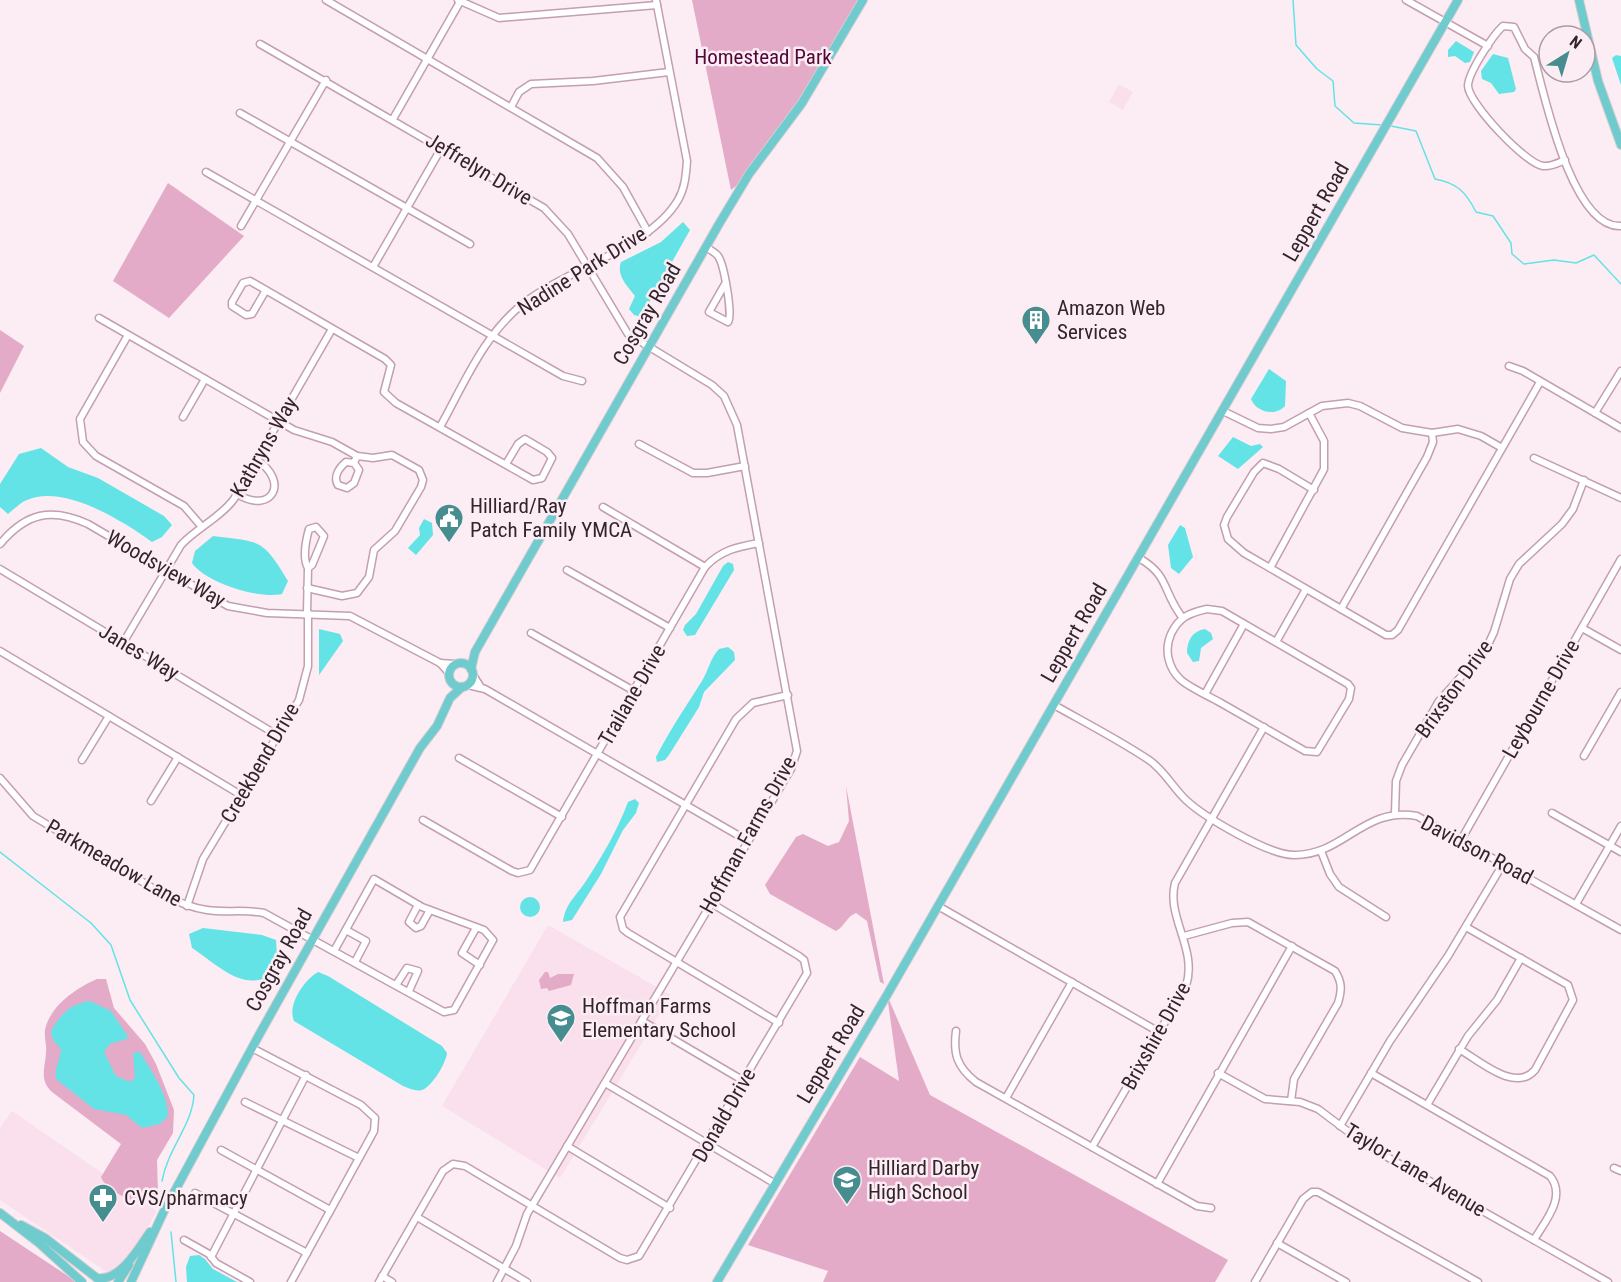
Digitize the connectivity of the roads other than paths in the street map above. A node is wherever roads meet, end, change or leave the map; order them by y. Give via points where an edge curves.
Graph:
1 (326, 0) edge
2 (460, 0) edge
3 (862, 0) edge
4 (1407, 0) edge
5 (1458, 0) edge
6 (1580, 0) edge
7 (657, 2) edge
8 (1446, 22) junction
9 (260, 44) dead end
10 (1488, 46) junction
11 (428, 58) junction
12 (669, 72) junction
13 (326, 80) junction
14 (511, 107) junction
15 (240, 113) dead end
16 (393, 119) junction
17 (290, 142) junction
18 (1621, 145) edge
19 (442, 147) junction
20 (1565, 160) junction
21 (206, 172) dead end
22 (255, 200) junction
23 (408, 208) junction
24 (241, 226) dead end
25 (1621, 226) edge
26 (648, 232) junction
27 (470, 244) dead end
28 (706, 247) junction
29 (374, 267) junction
30 (587, 267) junction
31 (725, 284) junction
32 (266, 290) junction
33 (99, 318) dead end
34 (332, 329) junction
35 (128, 335) junction
36 (492, 335) junction
37 (649, 348) junction
38 (1509, 366) dead end
39 (1621, 371) edge
40 (205, 379) junction
41 (582, 381) dead end
42 (1540, 382) junction
43 (1223, 411) junction
44 (1595, 412) junction
45 (1309, 413) junction
46 (183, 417) dead end
47 (279, 422) junction
48 (440, 427) junction
49 (1621, 428) edge
50 (1432, 433) junction
51 (639, 444) dead end
52 (1502, 448) junction
53 (1534, 458) dead end
54 (257, 460) junction
55 (355, 460) junction
56 (506, 464) junction
57 (745, 466) junction
58 (1584, 480) junction
59 (1314, 490) junction
60 (237, 494) junction
61 (1621, 498) edge
62 (603, 507) dead end
63 (202, 526) junction
64 (759, 543) junction
65 (0, 544) edge
66 (1139, 558) junction
67 (1621, 560) edge
68 (705, 567) junction
69 (308, 568) junction
70 (1269, 568) junction
71 (0, 569) edge
72 (166, 570) junction
73 (567, 570) dead end
74 (307, 588) junction
75 (1306, 589) junction
76 (1341, 609) junction
77 (308, 613) junction
78 (1182, 617) junction
79 (1244, 624) junction
80 (1582, 627) junction
81 (670, 628) junction
82 (531, 633) dead end
83 (1276, 642) junction
84 (123, 643) junction
85 (1621, 650) edge
86 (0, 651) edge
87 (475, 652) junction
88 (440, 663) junction
89 (458, 664) junction
90 (472, 672) junction
91 (450, 677) junction
92 (465, 686) junction
93 (480, 686) junction
94 (634, 691) junction
95 (1621, 692) edge
96 (1205, 694) junction
97 (788, 695) junction
98 (1054, 705) junction
99 (109, 716) junction
100 (1264, 727) junction
101 (432, 730) junction
102 (277, 735) junction
103 (598, 754) junction
104 (1584, 756) dead end
105 (178, 757) junction
106 (459, 758) dead end
107 (82, 760) dead end
108 (0, 778) edge
109 (241, 795) junction
110 (151, 801) dead end
111 (686, 804) junction
112 (1552, 813) dead end
113 (1395, 814) junction
114 (562, 817) junction
115 (1212, 818) junction
116 (423, 820) dead end
117 (1621, 826) edge
118 (1461, 840) junction
119 (748, 841) junction
120 (1610, 846) junction
121 (1321, 851) junction
122 (1621, 852) edge
123 (1503, 864) junction
124 (711, 903) junction
125 (1576, 904) junction
126 (418, 905) junction
127 (187, 906) junction
128 (938, 906) junction
129 (430, 910) junction
130 (1386, 917) dead end
131 (1466, 927) junction
132 (476, 928) junction
133 (346, 930) junction
134 (1621, 930) edge
135 (1184, 936) junction
136 (311, 939) junction
137 (1292, 946) junction
138 (334, 951) junction
139 (1521, 958) junction
140 (355, 962) junction
141 (676, 962) junction
142 (480, 965) junction
143 (1072, 982) junction
144 (396, 984) junction
145 (409, 991) junction
146 (642, 1021) junction
147 (778, 1023) junction
148 (956, 1031) dead end
149 (1159, 1032) junction
150 (252, 1048) junction
151 (1459, 1049) junction
152 (1371, 1073) junction
153 (1218, 1074) junction
154 (306, 1075) junction
155 (744, 1081) junction
156 (605, 1083) junction
157 (1006, 1098) junction
158 (1291, 1101) junction
159 (245, 1102) dead end
160 (1426, 1105) junction
161 (284, 1122) junction
162 (1340, 1125) junction
163 (708, 1144) junction
164 (567, 1146) junction
165 (1092, 1147) junction
166 (221, 1150) dead end
167 (358, 1158) junction
168 (1614, 1168) dead end
169 (258, 1171) junction
170 (1621, 1171) edge
171 (774, 1183) junction
172 (1157, 1184) junction
173 (195, 1193) dead end
174 (532, 1205) junction
175 (670, 1208) junction
176 (1211, 1208) dead end
177 (330, 1210) junction
178 (164, 1211) junction
179 (0, 1213) edge
180 (235, 1214) junction
181 (417, 1217) junction
182 (16, 1224) junction
183 (184, 1240) dead end
184 (1534, 1240) junction
185 (1277, 1243) junction
186 (307, 1253) junction
187 (134, 1256) junction
188 (211, 1257) junction
189 (505, 1269) junction
190 (94, 1277) junction
191 (381, 1279) edge
192 (81, 1282) edge
193 (102, 1282) edge
194 (118, 1282) edge
195 (131, 1282) edge
196 (250, 1282) edge
197 (291, 1282) edge
198 (392, 1282) edge
199 (497, 1282) edge
200 (527, 1282) edge
201 (717, 1282) edge
202 (1255, 1282) edge
203 (1346, 1282) edge
204 (1478, 1282) edge
205 (1608, 1282) edge

1 - 11 street
2 - 7 street via 499,18
2 - 11 street
3 - 28 main road, Cosgray Road via 808,93 746,180
4 - 8 street
5 - 8 main road, Leppert Road
6 - 18 main road via 1601,90
7 - 12 street, Nadine Park Drive
8 - 10 street
8 - 43 main road, Leppert Road
9 - 13 street, Jeffrelyn Drive
10 - 20 street via 1468,82 1476,105 1536,164 1546,166
10 - 20 street via 1503,26 1516,30 1524,49 1534,57
11 - 14 street
11 - 16 street
12 - 14 street via 531,84 519,92
12 - 26 street, Nadine Park Drive via 687,161 685,185 678,201
13 - 16 street, Jeffrelyn Drive
13 - 17 street
14 - 26 street via 604,164 623,187
15 - 17 street
16 - 19 street, Jeffrelyn Drive
17 - 22 street
17 - 23 street
19 - 23 street
19 - 30 street, Jeffrelyn Drive via 544,208 568,234
20 - 25 street via 1591,211 1606,223
21 - 22 street
22 - 24 street
22 - 29 street
23 - 27 street
23 - 29 street
26 - 30 street, Nadine Park Drive
28 - 31 street via 718,256
28 - 37 main road, Cosgray Road
29 - 36 street
30 - 36 street, Nadine Park Drive via 524,303
30 - 37 street, Jeffrelyn Drive via 628,334
31 - 31 street via 731,317 728,322 709,312
32 - 32 street via 246,280 232,306 246,315 252,314
32 - 34 street
33 - 35 street
34 - 47 street, Kathryns Way
34 - 48 street via 388,361 391,369 384,392
35 - 40 street
35 - 63 street via 80,419 81,435 96,456 184,506
36 - 41 street via 563,376
36 - 48 street, Nadine Park Drive
37 - 57 street, Hoffman Farms Drive via 724,396 737,425
37 - 87 main road, Cosgray Road
38 - 42 street
39 - 44 street
40 - 46 street
40 - 47 street
42 - 44 street
42 - 52 street
43 - 45 street via 1258,428 1271,429 1284,427
43 - 66 main road, Leppert Road
44 - 49 street
45 - 50 street via 1330,404 1348,403 1390,423
45 - 59 street via 1324,441 1326,454
47 - 54 street, Kathryns Way
47 - 55 street via 332,442
48 - 56 street
50 - 52 street via 1458,429
50 - 76 street via 1427,457
51 - 57 street via 693,472
52 - 76 street via 1398,630 1386,635
53 - 58 street
54 - 60 street, Kathryns Way
54 - 60 street via 274,475 273,494 255,503
55 - 55 street via 359,470 354,483 347,488 338,485 336,477 341,466
55 - 74 street via 392,455 419,470 421,487 395,531 374,550 369,577 357,594 342,596
56 - 56 street via 538,481 552,458 525,439
57 - 64 street, Hoffman Farms Drive
58 - 61 street
58 - 113 street, Brixston Drive via 1573,509 1562,524 1519,564 1486,649 1439,701 1408,754 1396,781
59 - 70 street
59 - 70 street via 1263,463 1227,517 1224,525 1228,539
60 - 63 street, Kathryns Way via 225,511
62 - 68 street
63 - 72 street, Kathryns Way via 182,545
64 - 68 street, Trailane Drive via 717,555
64 - 97 street, Hoffman Farms Drive
65 - 72 street, Woodsview Way via 28,520 53,514 80,520
66 - 78 street via 1162,576
66 - 98 main road, Leppert Road
67 - 80 street, Leybourne Drive
68 - 81 street, Trailane Drive
69 - 69 street, Creekbend Drive via 324,536 316,527 308,532
69 - 74 street, Creekbend Drive
70 - 75 street
71 - 84 street, Janes Way
72 - 77 street, Woodsview Way via 228,606 267,613
72 - 84 street, Kathryns Way
73 - 81 street
74 - 77 street, Creekbend Drive
75 - 76 street
75 - 83 street
77 - 88 street, Woodsview Way via 360,620
77 - 102 street, Creekbend Drive via 308,666 298,699
78 - 79 street via 1207,609 1222,611
78 - 96 street via 1168,641 1167,655 1181,680
79 - 83 street
79 - 96 street
80 - 85 street
80 - 118 street, Leybourne Drive
81 - 94 street, Trailane Drive
82 - 94 street
83 - 100 street via 1351,688 1349,699 1317,752 1305,752
84 - 102 street, Janes Way
86 - 99 street
87 - 89 main road, Cosgray Road
87 - 90 main road, Cosgray Road
88 - 89 street, Woodsview Way
88 - 91 street, Woodsview Way
89 - 90 main road
89 - 91 main road, Cosgray Road
90 - 92 main road, Cosgray Road
90 - 93 street
91 - 92 main road
91 - 101 main road, Cosgray Road via 450,687
92 - 93 street
92 - 101 main road, Cosgray Road via 450,698
93 - 103 street
94 - 103 street, Trailane Drive
95 - 104 street
96 - 100 street
97 - 111 street via 753,703 743,711
97 - 119 street, Hoffman Farms Drive via 797,751 791,770
98 - 115 street, Davidson Road via 1150,761 1189,802
98 - 128 main road, Leppert Road
99 - 105 street
99 - 107 street
100 - 115 street, Brixshire Drive
101 - 136 main road, Cosgray Road
102 - 109 street, Creekbend Drive
103 - 111 street
103 - 114 street, Trailane Drive
105 - 109 street
105 - 110 street
106 - 114 street
108 - 127 street, Parkmeadow Lane via 33,816
109 - 127 street, Creekbend Drive via 203,859
111 - 119 street
111 - 141 street via 622,911 621,923 628,933
112 - 120 street
113 - 118 street, Davidson Road via 1423,818
113 - 121 street, Davidson Road via 1367,823
114 - 116 street, Trailane Drive via 534,865 525,873 512,871
115 - 121 street, Davidson Road via 1274,852 1292,856
115 - 135 street, Brixshire Drive via 1174,889
117 - 120 street
118 - 123 street, Davidson Road
119 - 124 street, Hoffman Farms Drive
120 - 122 street
120 - 125 street
121 - 130 street via 1339,887
123 - 125 street, Davidson Road
123 - 131 street
124 - 141 street, Hoffman Farms Drive
124 - 147 street, Donald Drive via 799,956 807,967 805,978
125 - 134 street, Davidson Road
126 - 129 street
126 - 129 street via 410,921 416,928
126 - 133 street via 374,879
127 - 136 street, Parkmeadow Lane via 264,914
128 - 143 street
128 - 171 main road, Leppert Road
129 - 132 street
131 - 139 street
131 - 152 street
132 - 142 street via 489,933 492,939
132 - 142 street via 462,953
133 - 138 street
133 - 140 street via 366,941
135 - 137 street via 1248,922
135 - 149 street, Brixshire Drive via 1190,974
136 - 138 street, Parkmeadow Lane
136 - 150 main road, Cosgray Road
137 - 153 street
137 - 158 street via 1328,965 1340,978 1341,991 1338,1003 1294,1078
138 - 140 street, Parkmeadow Lane
139 - 151 street via 1497,1000
139 - 151 street via 1568,985 1572,995 1571,1006 1535,1070 1528,1077 1513,1079
140 - 144 street, Parkmeadow Lane
141 - 146 street, Hoffman Farms Drive
141 - 147 street
142 - 145 street, Parkmeadow Lane via 454,1010 444,1012
143 - 149 street
143 - 157 street
144 - 145 street, Parkmeadow Lane
144 - 145 street via 407,968 418,971
146 - 155 street
146 - 156 street, Hoffman Farms Drive
147 - 155 street, Donald Drive
148 - 157 street via 954,1049 964,1071
149 - 165 street, Brixshire Drive
150 - 154 street
150 - 178 main road, Cosgray Road
151 - 160 street
152 - 160 street
152 - 162 street
153 - 158 street, Taylor Lane Avenue via 1265,1099
153 - 172 street
154 - 161 street
154 - 167 street via 361,1105 375,1118 374,1131
155 - 163 street, Donald Drive
156 - 163 street
156 - 164 street, Hoffman Farms Drive
157 - 165 street
158 - 162 street, Taylor Lane Avenue via 1309,1105
159 - 161 street
160 - 184 street via 1556,1183 1556,1200
161 - 167 street
161 - 169 street
162 - 184 street, Taylor Lane Avenue via 1376,1150
163 - 171 street
163 - 175 street, Donald Drive
164 - 174 street, Hoffman Farms Drive
164 - 175 street
165 - 172 street
166 - 169 street
167 - 177 street
168 - 170 street
169 - 177 street
169 - 180 street
171 - 201 main road, Leppert Road
172 - 176 street via 1197,1206
173 - 180 street
174 - 175 street, Donald Drive via 620,1258 635,1259
174 - 181 street via 465,1166 453,1164 443,1171
174 - 189 street, Hoffman Farms Drive
177 - 186 street
178 - 187 main road, Cosgray Road
178 - 195 main road, Cosgray Road
179 - 182 main road
180 - 186 street
180 - 188 street
181 - 189 street
181 - 191 street
182 - 190 main road via 45,1238
182 - 192 main road
183 - 188 street
184 - 205 street, Taylor Lane Avenue
185 - 202 street
185 - 203 street
185 - 204 street via 1303,1198 1312,1192 1323,1193
186 - 197 street
187 - 190 main road, Cosgray Road via 112,1277
187 - 194 main road, Cosgray Road
188 - 196 street
189 - 199 street, Hoffman Farms Drive
189 - 200 street
190 - 193 main road
191 - 198 street

